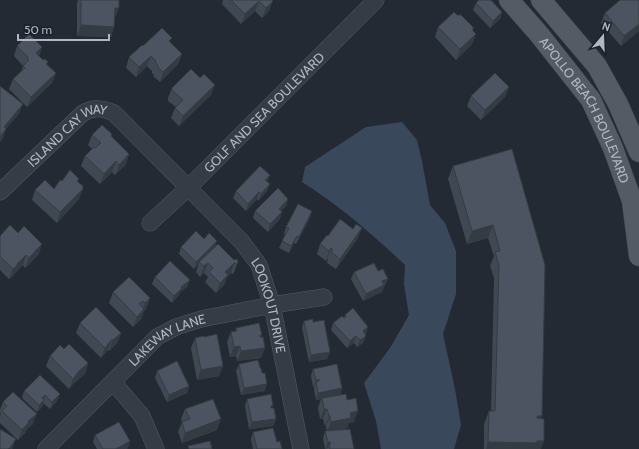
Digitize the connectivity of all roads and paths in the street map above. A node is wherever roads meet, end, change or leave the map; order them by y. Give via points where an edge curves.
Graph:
1 (376, 0) edge
2 (509, 0) edge
3 (541, 0) edge
4 (559, 20) junction
5 (540, 35) junction
6 (639, 152) edge
7 (188, 187) junction
8 (0, 192) edge
9 (150, 223) dead end
10 (639, 256) edge
11 (324, 297) dead end
12 (272, 305) junction
13 (113, 382) junction
14 (46, 449) edge
15 (156, 449) edge
16 (301, 449) edge

1 - 7 street, GOLF AND SEA BOULEVARD
2 - 5 main road, APOLLO BEACH BOULEVARD
3 - 4 main road, APOLLO BEACH BOULEVARD
4 - 5 street
4 - 6 main road, APOLLO BEACH BOULEVARD via 597,66 618,104
5 - 10 main road, APOLLO BEACH BOULEVARD via 591,100 614,148 632,201
7 - 8 street, ISLAND CAY WAY via 114,113 97,108 83,113
7 - 9 street, GOLF AND SEA BOULEVARD
7 - 12 street, LOOKOUT DRIVE via 242,242 259,265
11 - 12 street, LAKEWAY LANE
12 - 13 street, LAKEWAY LANE via 201,319 176,327 157,338
12 - 16 street, LOOKOUT DRIVE
13 - 14 street, LAKEWAY LANE
13 - 15 street via 142,416

